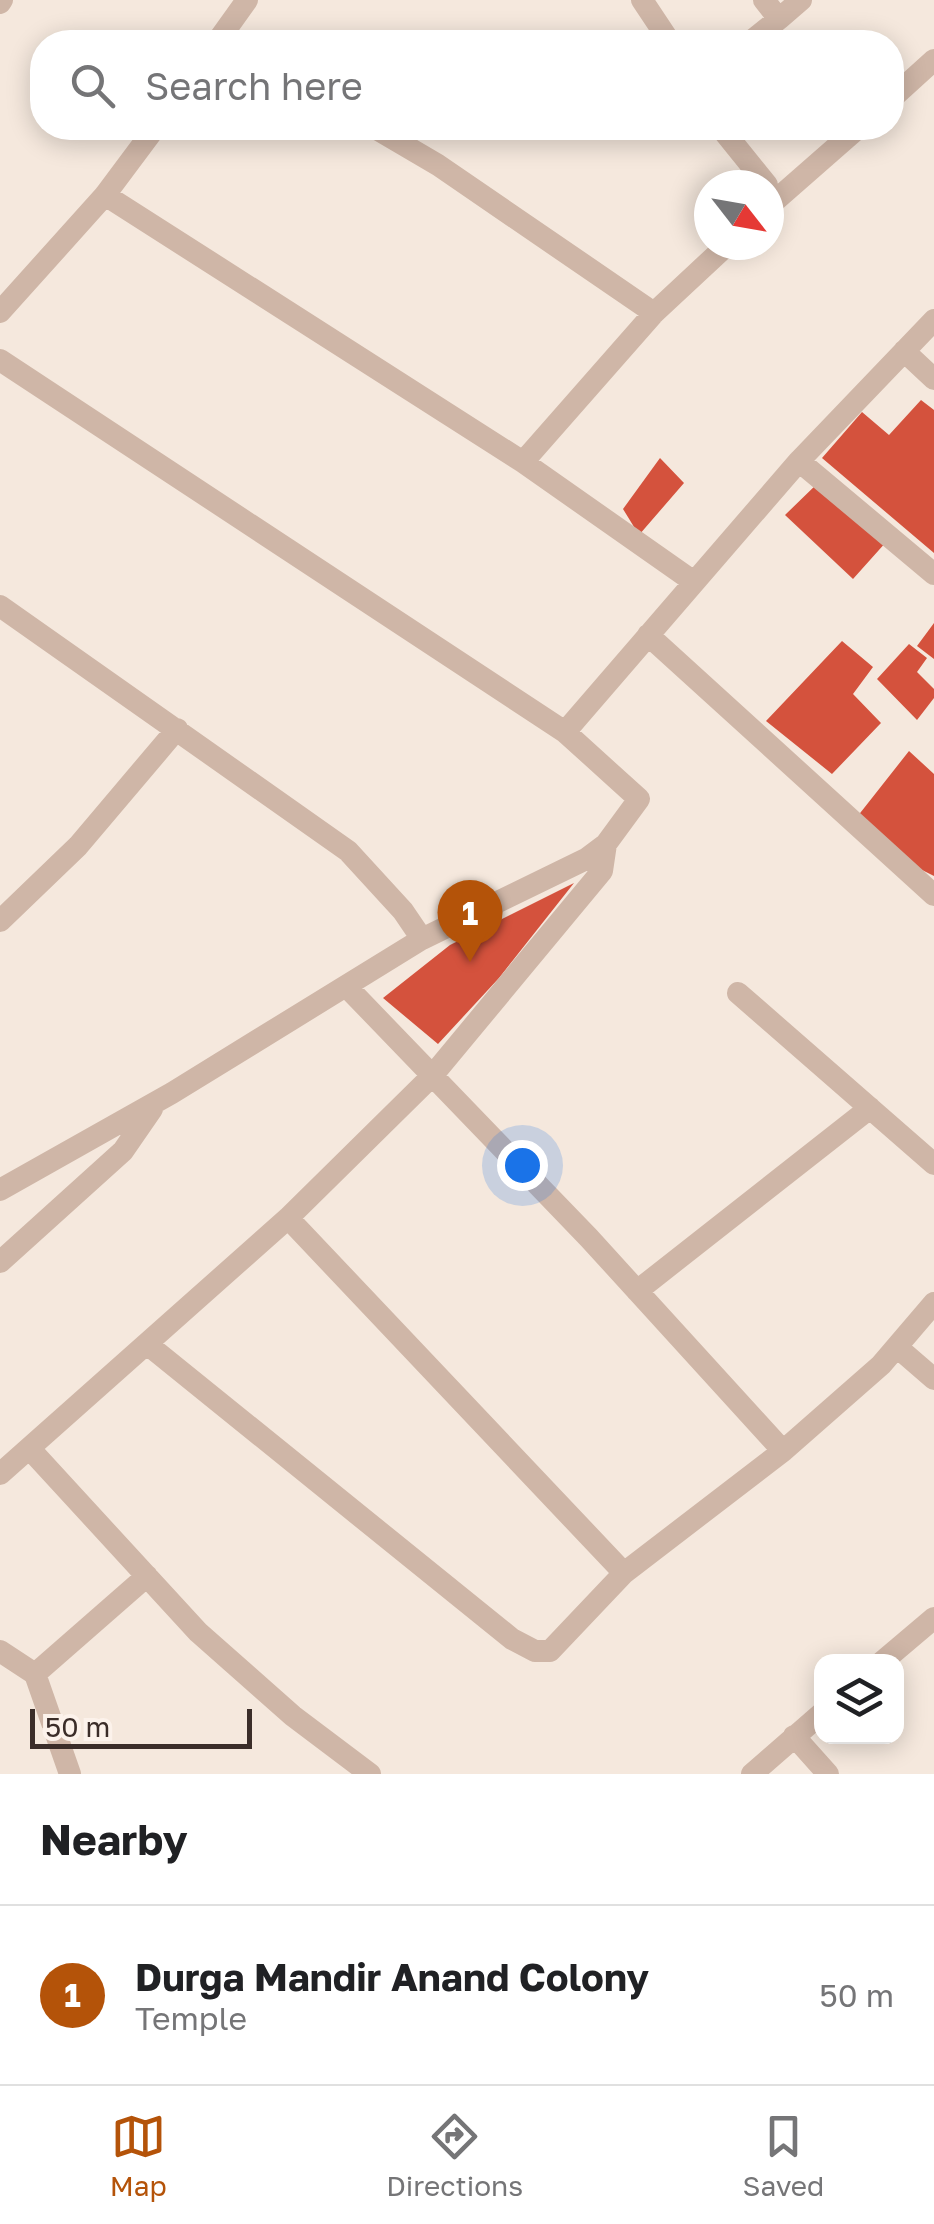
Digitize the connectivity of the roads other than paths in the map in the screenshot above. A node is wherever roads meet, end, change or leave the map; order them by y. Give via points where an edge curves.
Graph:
1 (248, 0) edge
2 (642, 0) edge
3 (800, 0) edge
4 (771, 9) edge
5 (225, 30) edge
6 (662, 30) edge
7 (934, 60) edge
8 (904, 87) edge
9 (145, 140) edge
10 (395, 140) edge
11 (730, 140) edge
12 (842, 140) edge
13 (753, 170) edge
14 (784, 184) edge
15 (105, 195) junction
16 (711, 260) edge
17 (0, 312) edge
18 (654, 313) junction
19 (934, 320) edge
20 (904, 351) junction
21 (0, 360) edge
22 (934, 378) edge
23 (799, 461) junction
24 (523, 462) junction
25 (934, 574) edge
26 (694, 582) junction
27 (2, 612) edge
28 (648, 635) junction
29 (177, 728) junction
30 (565, 732) junction
31 (606, 844) junction
32 (934, 895) edge
33 (0, 921) edge
34 (422, 939) junction
35 (346, 986) junction
36 (738, 993) dead end
37 (432, 1076) junction
38 (157, 1102) junction
39 (870, 1108) junction
40 (934, 1164) edge
41 (0, 1190) edge
42 (288, 1218) junction
43 (0, 1262) edge
44 (637, 1291) junction
45 (934, 1303) edge
46 (147, 1344) junction
47 (897, 1346) junction
48 (934, 1380) edge
49 (30, 1448) junction
50 (783, 1451) junction
51 (0, 1474) edge
52 (624, 1573) junction
53 (147, 1576) junction
54 (934, 1618) edge
55 (0, 1650) edge
56 (891, 1654) edge
57 (35, 1674) junction
58 (814, 1719) edge
59 (794, 1736) junction
60 (70, 1774) edge
61 (370, 1774) edge
62 (752, 1774) edge
63 (828, 1774) edge

1 - 5 street
2 - 6 street
3 - 4 street
7 - 8 street
9 - 15 street
10 - 18 street
11 - 13 street
12 - 14 street
15 - 17 street
15 - 24 street
16 - 18 street
18 - 24 street
19 - 20 street
20 - 22 street
20 - 23 street
21 - 30 street
23 - 25 street
23 - 26 street
24 - 26 street
26 - 28 street
27 - 29 street
28 - 30 street
28 - 32 street
29 - 33 street via 78,846
29 - 34 street via 348,851
30 - 31 street via 640,799
31 - 34 street via 586,860
31 - 37 street via 602,871
34 - 35 street
35 - 37 street
35 - 38 street
36 - 39 street
37 - 42 street
37 - 44 street
38 - 41 street
38 - 43 street via 123,1150
39 - 40 street
39 - 44 street
42 - 46 street
42 - 52 street
44 - 50 street
45 - 47 street
46 - 49 street
46 - 52 street via 535,1651 550,1651 566,1638
47 - 48 street
47 - 50 street
49 - 51 street
49 - 53 street
50 - 52 street
53 - 57 street
53 - 61 street via 279,1704
54 - 56 street
55 - 57 street
57 - 60 street
58 - 59 street
59 - 62 street
59 - 63 street

